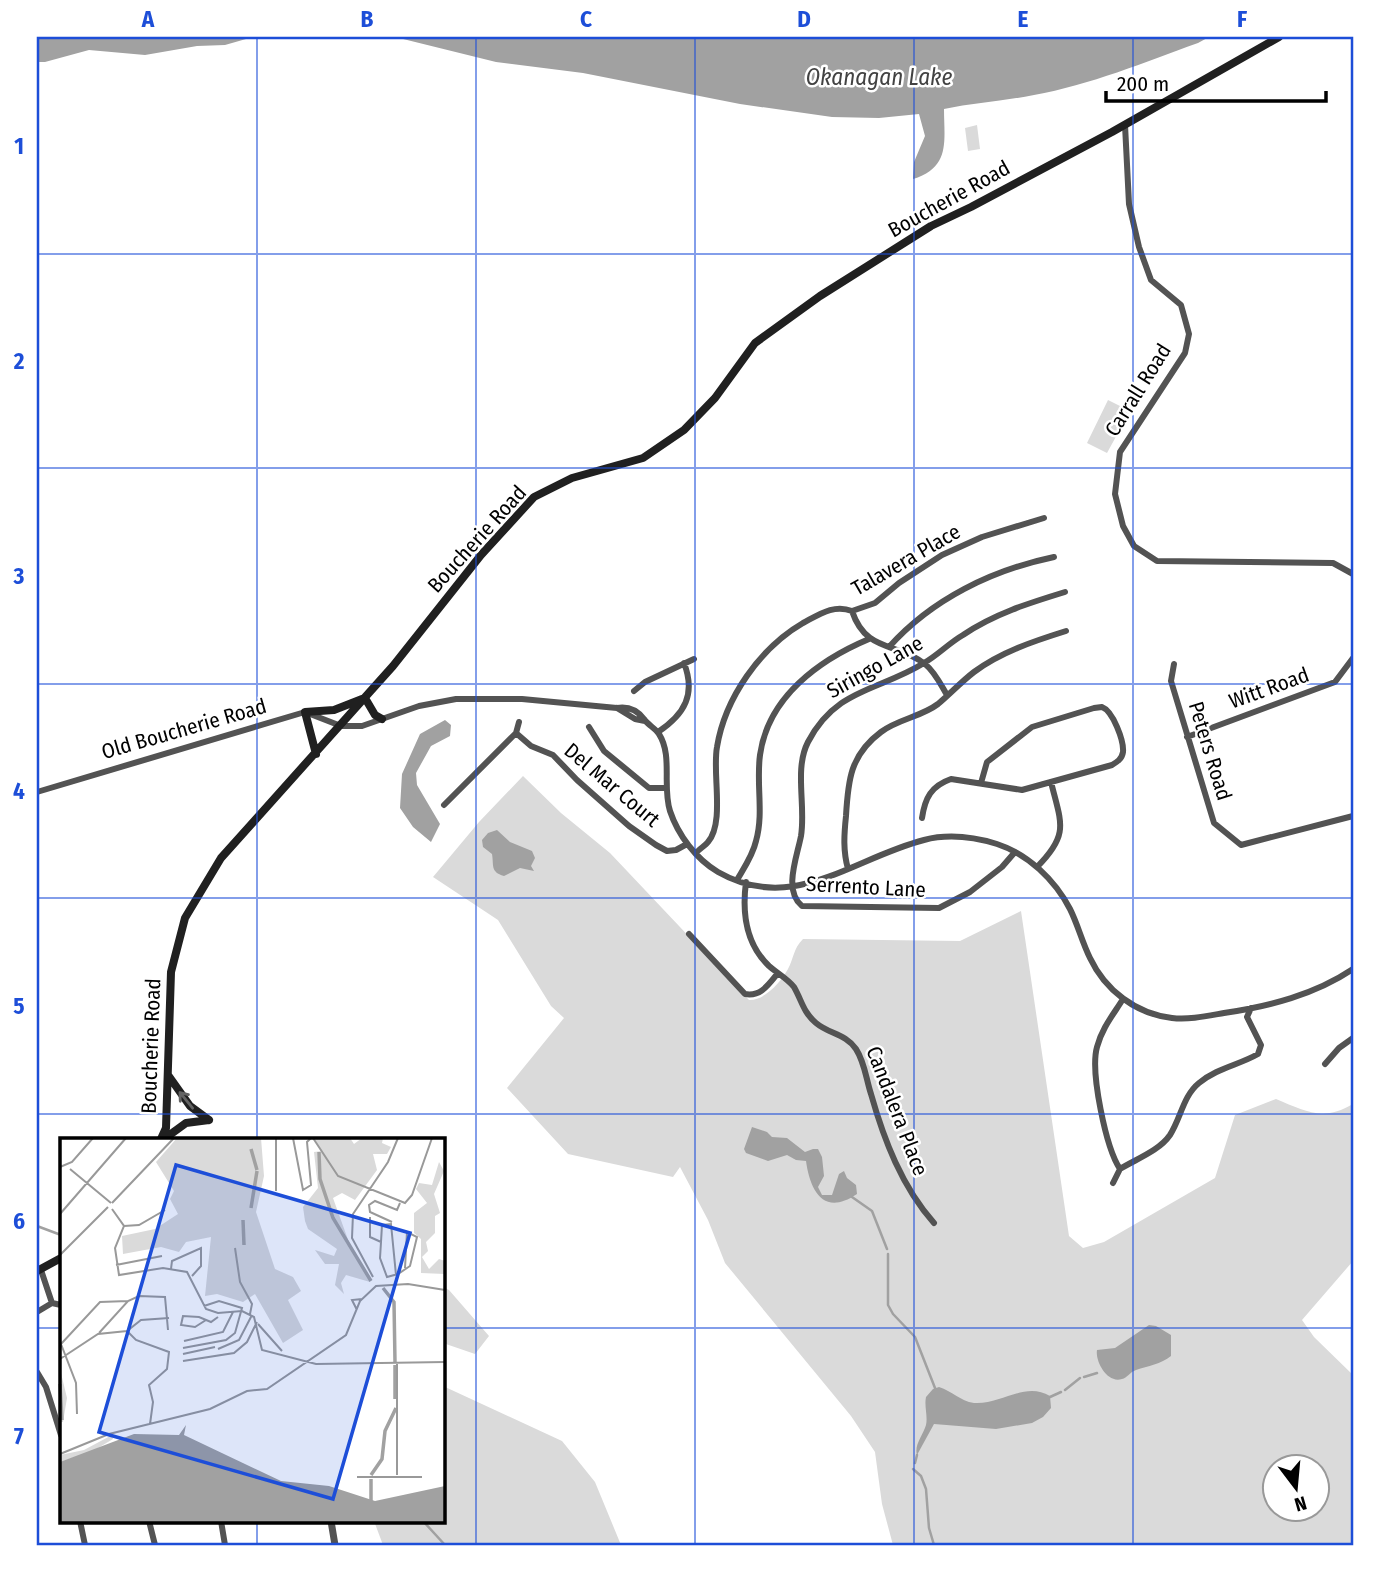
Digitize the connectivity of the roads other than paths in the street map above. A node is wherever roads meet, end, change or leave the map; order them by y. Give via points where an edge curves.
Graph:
1 (1279, 37) edge
2 (1125, 125) junction
3 (1044, 518) dead end
4 (1054, 556) dead end
5 (1353, 574) edge
6 (1065, 592) dead end
7 (852, 611) junction
8 (1066, 631) dead end
9 (869, 639) junction
10 (889, 647) junction
11 (1353, 658) edge
12 (694, 659) dead end
13 (684, 663) junction
14 (924, 663) junction
15 (1174, 664) dead end
16 (634, 691) dead end
17 (947, 695) junction
18 (365, 698) junction
19 (305, 712) junction
20 (382, 719) junction
21 (519, 722) dead end
22 (341, 726) junction
23 (589, 727) dead end
24 (658, 732) junction
25 (516, 733) junction
26 (1187, 737) junction
27 (316, 754) junction
28 (1051, 782) junction
29 (981, 783) junction
30 (665, 788) junction
31 (37, 792) edge
32 (444, 805) dead end
33 (1353, 816) edge
34 (922, 818) dead end
35 (687, 844) junction
36 (1015, 852) junction
37 (696, 853) junction
38 (1037, 867) junction
39 (848, 869) junction
40 (737, 880) junction
41 (747, 882) junction
42 (792, 887) junction
43 (689, 934) dead end
44 (1353, 969) edge
45 (778, 973) junction
46 (1123, 999) junction
47 (1251, 1008) junction
48 (1353, 1038) edge
49 (1325, 1064) dead end
50 (167, 1075) junction
51 (163, 1138) edge
52 (164, 1138) edge
53 (1120, 1169) junction
54 (1113, 1183) dead end
55 (934, 1223) dead end
56 (60, 1259) edge
57 (39, 1270) edge
58 (52, 1303) junction
59 (60, 1305) edge
60 (37, 1312) edge
61 (37, 1372) edge
62 (60, 1432) edge
63 (80, 1522) edge
64 (149, 1522) edge
65 (221, 1522) edge
66 (331, 1522) edge
67 (85, 1545) edge
68 (155, 1545) edge
69 (225, 1545) edge
70 (335, 1545) edge

1 - 2 main road, Boucherie Road
2 - 5 street, Carrall Road via 1129,204 1139,247 1151,280 1181,304 1189,334 1185,353 1121,452 1115,494 1123,526 1134,546 1157,561 1333,563
2 - 18 main road, Boucherie Road via 931,226 820,296 755,343 715,398 684,430 643,458 572,478 534,497
3 - 7 street, Talavera Place via 942,555 875,603
4 - 10 street via 956,593
6 - 14 street, Siringo Lane via 995,616
7 - 9 street
7 - 37 street, Talavera Place via 841,606 830,609 801,625 752,669 734,697 717,748 714,828 709,841
8 - 17 street via 1002,655 974,671
9 - 10 street
9 - 40 street via 818,666 798,683 766,731 760,756 756,842
10 - 14 street
11 - 26 street, Witt Road via 1335,682
12 - 13 street
13 - 16 street
13 - 24 street via 690,687 683,710
14 - 17 street
14 - 42 street, Siringo Lane via 839,704 809,741 803,755 802,831
15 - 26 street, Peters Road via 1171,681
17 - 39 street via 924,713 883,730 854,762 848,779 844,842
18 - 19 main road via 334,710
18 - 20 main road
18 - 22 main road, Boucherie Road
19 - 22 street
19 - 27 main road
19 - 31 street, Old Boucherie Road
20 - 22 street via 362,726
20 - 24 street via 456,699 522,699 626,707
21 - 25 street
22 - 27 main road, Boucherie Road
23 - 30 street via 604,751 649,788
24 - 30 street via 666,751
25 - 32 street
25 - 35 street, Del Mar Court via 531,746 553,755 656,845 667,851
26 - 33 street, Peters Road via 1214,823 1241,845
27 - 50 main road, Boucherie Road via 222,858 186,918 171,972
28 - 29 street via 1022,790
28 - 29 street via 1120,760 1123,750 1108,709 1094,708 1032,727 987,762
28 - 38 street via 1060,835 1054,850
29 - 34 street via 951,779 941,783 925,800
30 - 35 street
35 - 37 street
36 - 38 street
36 - 39 street via 968,837 926,839
36 - 42 street, Serrento Lane via 970,892 939,908 803,906 796,901
37 - 40 street via 720,873
38 - 46 street via 1070,909 1090,960
39 - 42 street
40 - 41 street
41 - 42 street
41 - 45 street, Candalera Place via 744,901 752,944
43 - 45 street via 745,994 760,992
44 - 47 street via 1297,997
45 - 55 street, Candalera Place via 793,986 802,1007 817,1024 854,1046 902,1175 916,1203
46 - 47 street via 1175,1018
46 - 53 street via 1103,1029 1095,1070 1107,1135
47 - 53 street via 1247,1017 1261,1045 1258,1054 1199,1083 1164,1143
48 - 49 street
50 - 51 main road, Boucherie Road
52 -> 50 main road via 186,1123 209,1120 190,1106
53 - 54 street
56 - 57 main road
57 - 58 street
58 - 59 street
58 - 60 street
61 - 62 street
63 - 67 street
64 - 68 street
65 - 69 street
66 - 70 street

